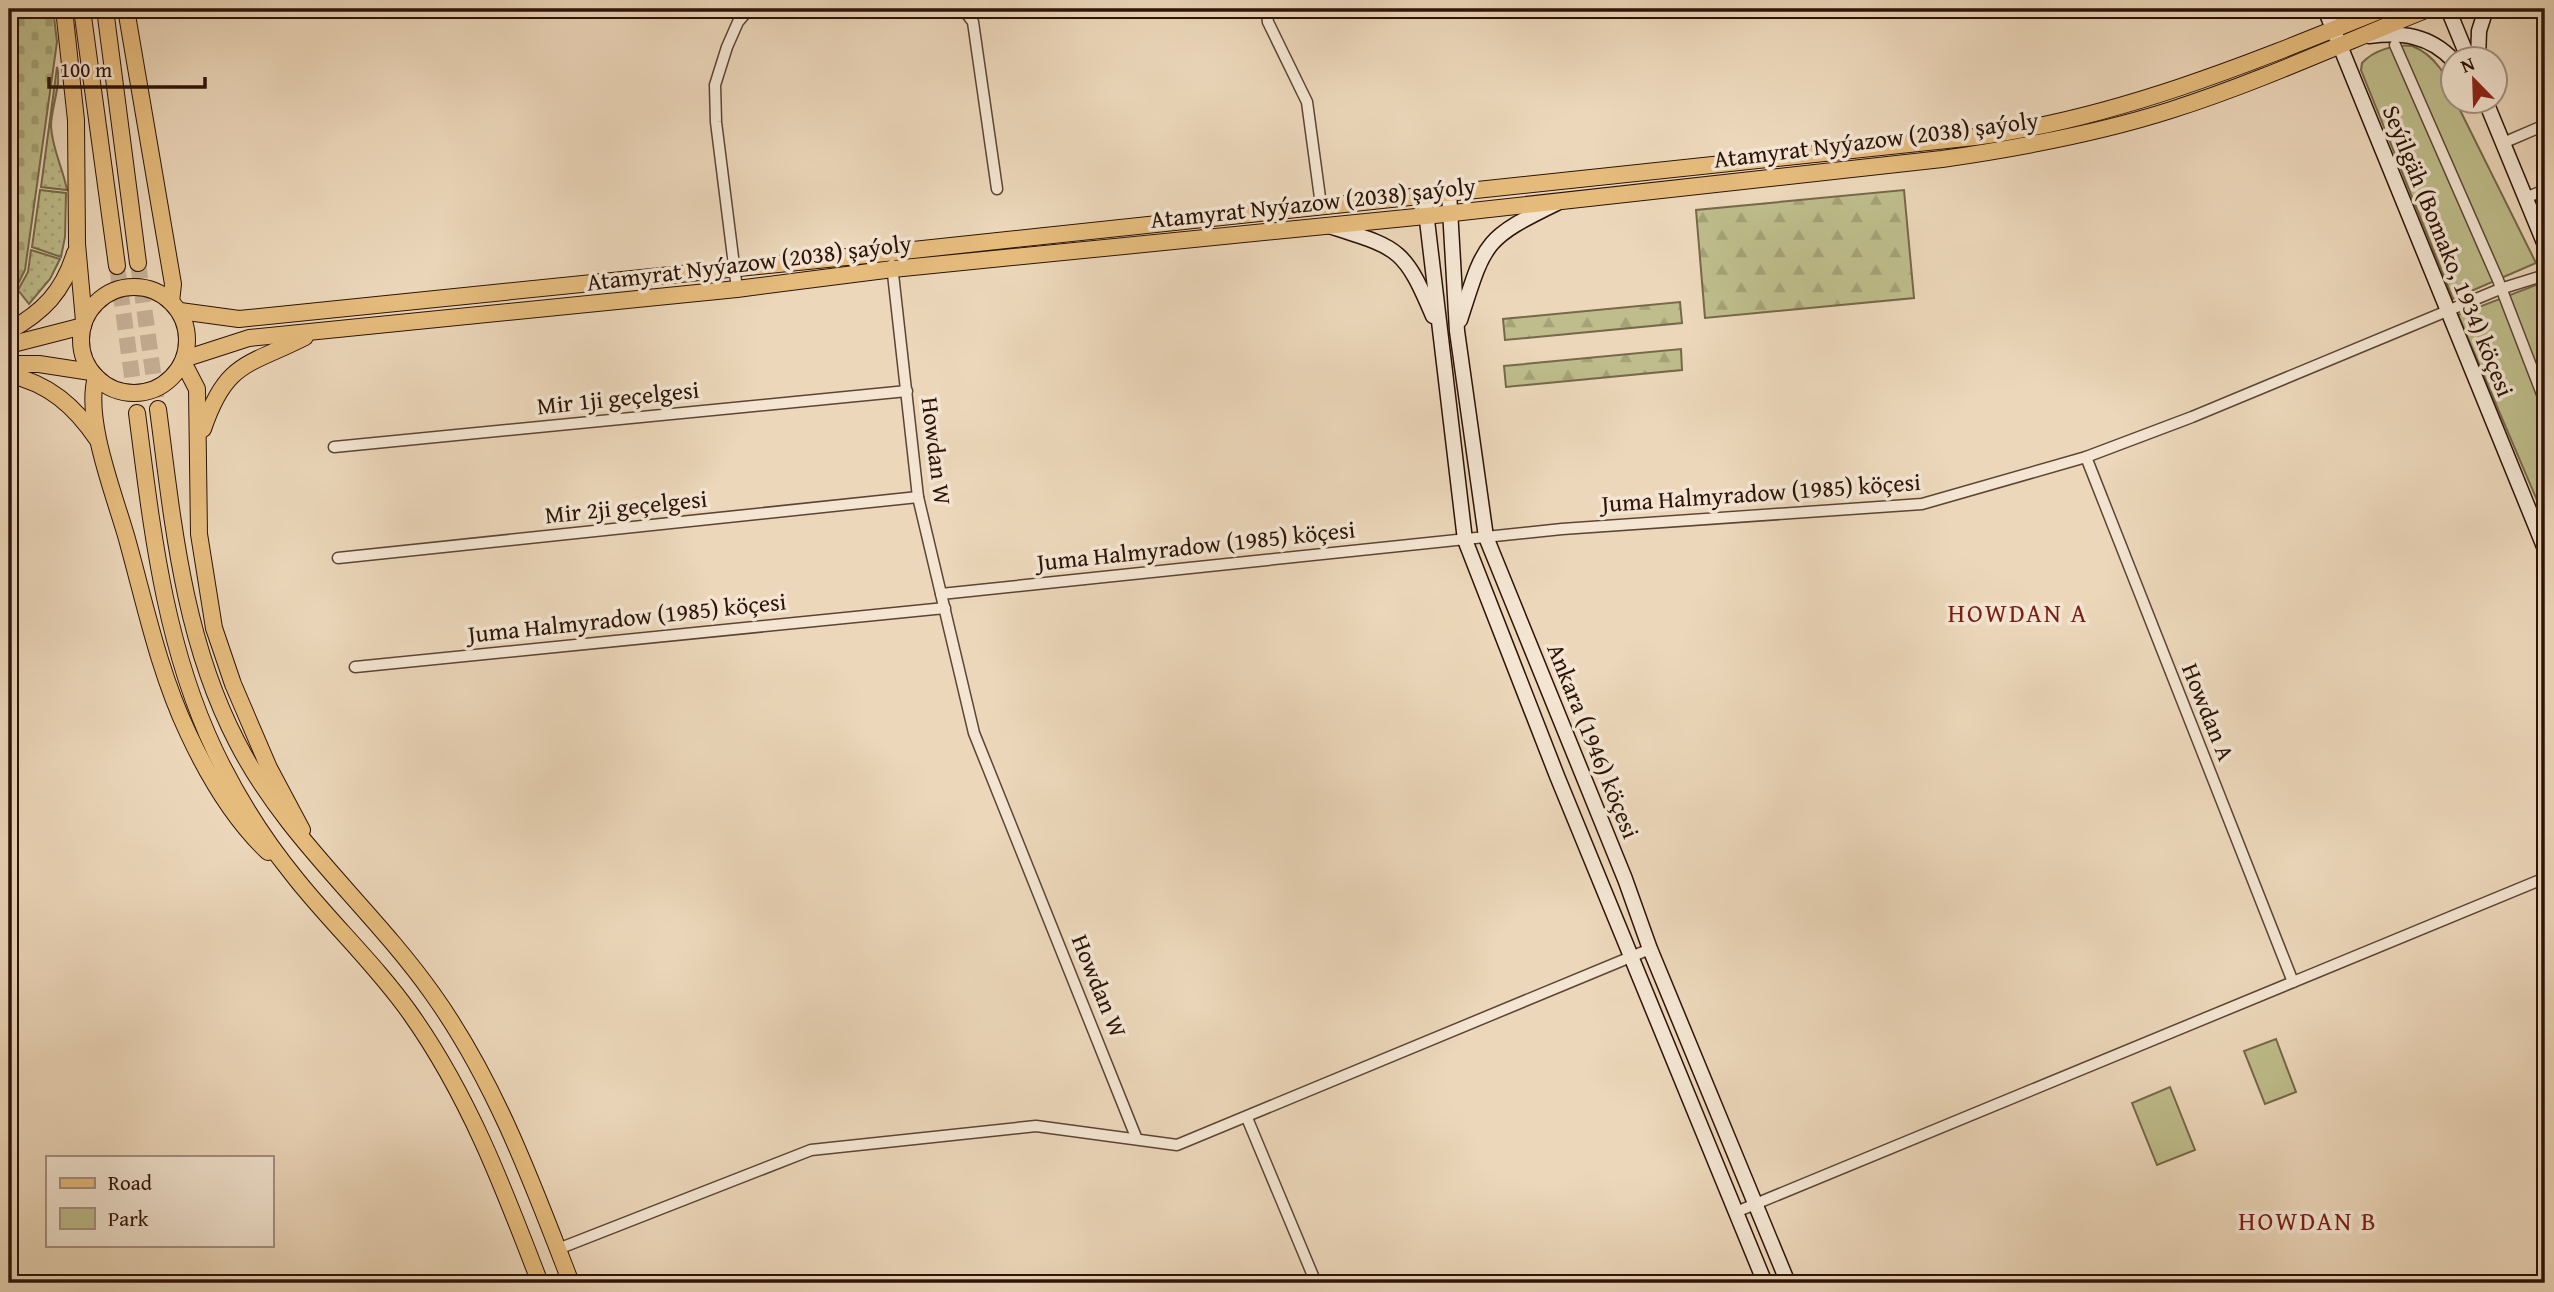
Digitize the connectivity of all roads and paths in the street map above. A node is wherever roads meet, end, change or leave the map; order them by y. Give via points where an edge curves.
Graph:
1 (64, 9) edge
2 (82, 9) edge
3 (105, 9) edge
4 (126, 9) edge
5 (749, 9) edge
6 (963, 9) edge
7 (1266, 9) edge
8 (2325, 9) edge
9 (2384, 9) edge
10 (2428, 9) edge
11 (2448, 9) edge
12 (2486, 9) edge
13 (2369, 13) edge
14 (2333, 29) junction
15 (2357, 37) junction
16 (2340, 44) junction
17 (2395, 45) dead end
18 (2438, 46) edge
19 (2463, 46) edge
20 (2477, 46) edge
21 (2492, 116) edge
22 (2545, 125) edge
23 (2503, 143) junction
24 (997, 189) dead end
25 (2545, 190) edge
26 (1449, 192) junction
27 (1424, 195) junction
28 (2525, 198) junction
29 (1562, 201) junction
30 (1321, 205) junction
31 (1450, 212) junction
32 (1426, 216) junction
33 (1324, 225) junction
34 (78, 244) junction
35 (2545, 245) edge
36 (892, 260) junction
37 (138, 263) tunnel mouth
38 (117, 265) tunnel mouth
39 (734, 270) junction
40 (2545, 275) edge
41 (737, 289) junction
42 (2500, 289) junction
43 (176, 306) junction
44 (2448, 312) junction
45 (83, 323) junction
46 (9, 331) edge
47 (1457, 331) junction
48 (313, 333) junction
49 (1440, 333) junction
50 (9, 345) edge
51 (184, 360) junction
52 (9, 364) edge
53 (9, 375) edge
54 (94, 375) junction
55 (907, 391) junction
56 (2545, 402) edge
57 (158, 409) tunnel mouth
58 (138, 413) tunnel mouth
59 (200, 438) junction
60 (100, 444) junction
61 (334, 447) dead end
62 (2086, 457) junction
63 (918, 497) junction
64 (1486, 537) junction
65 (1465, 540) junction
66 (2545, 549) edge
67 (338, 558) dead end
68 (942, 594) junction
69 (945, 608) junction
70 (355, 667) dead end
71 (311, 851) junction
72 (2545, 878) edge
73 (297, 880) junction
74 (1650, 949) junction
75 (1631, 956) junction
76 (2293, 982) junction
77 (1247, 1118) junction
78 (1136, 1138) junction
79 (1756, 1203) junction
80 (1736, 1212) junction
81 (558, 1249) junction
82 (540, 1283) edge
83 (571, 1283) edge
84 (1316, 1283) edge
85 (1765, 1283) edge
86 (1788, 1283) edge

1 - 34 main road via 76,120
2 - 38 main road
3 - 37 main road
4 - 43 main road
5 - 39 street via 738,22 715,85
6 - 24 street via 973,22
7 - 30 street via 1307,102
8 - 14 main road, Seýilgäh (Bomako, 1934) köçesi
9 - 13 main road, Atamyrat Nyýazow (2038) şaýoly
10 - 15 main road, Atamyrat Nyýazow (2038) şaýoly
11 - 19 main road
12 - 20 main road
13 - 14 main road, Atamyrat Nyýazow (2038) şaýoly
14 - 16 main road, Seýilgäh (Bomako, 1934) köçesi
14 - 26 main road, Atamyrat Nyýazow (2038) şaýoly via 2164,94 2018,132
15 - 16 main road, Atamyrat Nyýazow (2038) şaýoly
15 - 18 main road via 2421,37
16 - 29 main road, Atamyrat Nyýazow (2038) şaýoly via 2213,96 2066,138 1942,159
16 - 44 main road, Seýilgäh (Bomako, 1934) köçesi
17 - 42 street
21 - 23 main road
22 - 23 street
23 - 28 main road
25 - 28 street
26 - 27 main road, Atamyrat Nyýazow (2038) şaýoly
26 - 31 main road, Ankara (1946) köçesi
27 - 30 main road, Atamyrat Nyýazow (2038) şaýoly
27 - 32 main road, Ankara (1946) köçesi
28 - 35 main road
29 - 31 main road, Atamyrat Nyýazow (2038) şaýoly
29 - 47 main road via 1512,225 1490,244 1480,258
30 - 36 main road, Atamyrat Nyýazow (2038) şaýoly
31 - 32 main road, Atamyrat Nyýazow (2038) şaýoly
31 - 47 main road, Ankara (1946) köçesi
32 - 33 main road, Atamyrat Nyýazow (2038) şaýoly
32 - 49 main road, Ankara (1946) köçesi
33 - 36 main road, Atamyrat Nyýazow (2038) şaýoly
33 - 49 main road via 1392,248 1420,285
34 - 45 main road
34 - 46 main road via 58,292 39,312
36 - 39 main road, Atamyrat Nyýazow (2038) şaýoly
36 - 41 main road, Atamyrat Nyýazow (2038) şaýoly
36 - 55 street, Howdan W
39 - 41 street
39 - 43 main road, Atamyrat Nyýazow (2038) şaýoly via 239,319
40 - 42 street, Juma Halmyradow (1985) köçesi
41 - 48 main road, Atamyrat Nyýazow (2038) şaýoly
42 - 44 street, Juma Halmyradow (1985) köçesi
42 - 56 street
43 - 45 main road via 149,289 127,287 106,295
43 - 51 main road via 188,336
44 - 62 street, Juma Halmyradow (1985) köçesi
44 - 66 main road, Seýilgäh (Bomako, 1934) köçesi
45 - 50 main road
45 - 54 main road via 82,351
47 - 64 main road, Ankara (1946) köçesi
48 - 51 main road, Atamyrat Nyýazow (2038) şaýoly via 249,338
48 - 59 main road via 255,358 231,375 213,398
49 - 65 main road, Ankara (1946) köçesi
51 - 54 main road via 167,382 144,393 118,391
51 - 59 main road via 197,389
52 - 54 main road via 39,364
53 - 60 main road via 61,397 81,415
54 - 60 main road
55 - 61 street, Mir 1ji geçelgesi
55 - 63 street, Howdan W
57 - 71 main road via 182,581 203,659 236,741
58 - 73 main road via 159,573 181,667 215,751 247,810
59 - 71 main road via 199,534 214,628 263,755
60 - 73 main road via 169,689 187,732 246,831
62 - 64 street, Juma Halmyradow (1985) köçesi via 1922,504
62 - 76 street, Howdan A
63 - 67 street, Mir 2ji geçelgesi
63 - 68 street, Howdan W
64 - 65 street, Juma Halmyradow (1985) köçesi
64 - 74 main road, Ankara (1946) köçesi
65 - 68 street, Juma Halmyradow (1985) köçesi
65 - 75 main road, Ankara (1946) köçesi
68 - 69 street, Howdan W
69 - 70 street, Juma Halmyradow (1985) köçesi
69 - 78 street, Howdan W via 974,733
71 - 81 main road via 395,946 457,1031 509,1128
72 - 76 street
73 - 82 main road via 370,962 436,1050 484,1141
74 - 75 street
74 - 79 main road, Ankara (1946) köçesi
75 - 77 street
75 - 80 main road, Ankara (1946) köçesi
76 - 79 street
77 - 78 street via 1177,1144
77 - 84 street
78 - 81 street via 1036,1126 811,1150
79 - 80 street
79 - 86 main road, Ankara (1946) köçesi
80 - 85 main road, Ankara (1946) köçesi
81 - 83 main road

